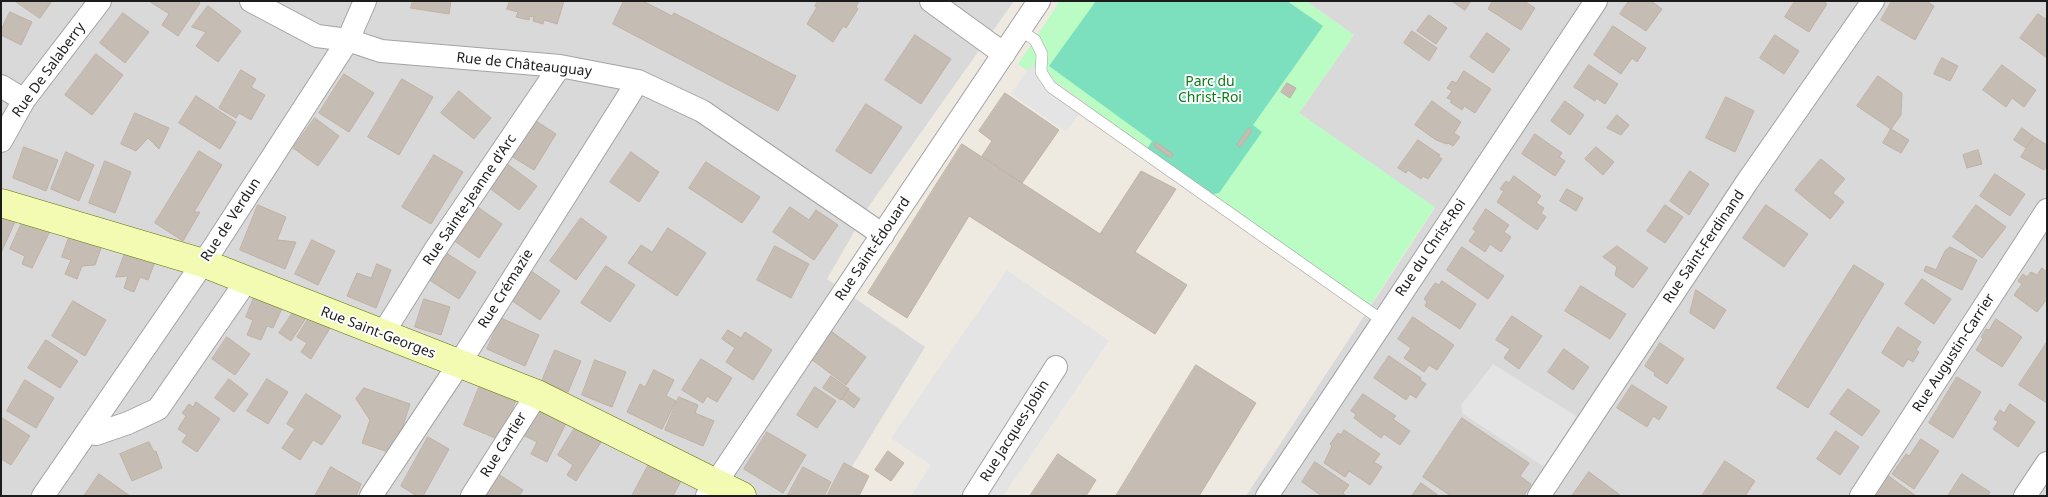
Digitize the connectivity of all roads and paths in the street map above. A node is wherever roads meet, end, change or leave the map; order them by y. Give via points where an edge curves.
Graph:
1 (100, 1) edge
2 (251, 1) edge
3 (365, 1) edge
4 (931, 1) edge
5 (1039, 1) edge
6 (1596, 1) edge
7 (1873, 1) edge
8 (1020, 30) junction
9 (348, 40) junction
10 (1004, 54) junction
11 (560, 66) junction
12 (638, 81) junction
13 (1, 86) edge
14 (24, 100) junction
15 (1, 141) edge
16 (1, 203) edge
17 (2047, 210) edge
18 (883, 235) junction
19 (203, 263) junction
20 (247, 280) junction
21 (1383, 321) junction
22 (382, 335) junction
23 (459, 364) junction
24 (1056, 367) dead end
25 (537, 394) junction
26 (87, 432) junction
27 (2047, 463) edge
28 (712, 490) edge
29 (43, 496) edge
30 (371, 496) edge
31 (472, 496) edge
32 (742, 496) edge
33 (974, 496) edge
34 (1267, 496) edge
35 (1539, 496) edge
36 (1861, 496) edge
37 (2024, 496) edge

1 - 14 street, Rue De Salaberry
2 - 9 street, Rue de Châteauguay via 317,36
3 - 9 street, Rue de Verdun
4 - 10 street
5 - 8 street, Rue Saint-Édouard
6 - 21 street, Rue du Christ-Roi
7 - 35 street, Rue Saint-Ferdinand via 1747,182
8 - 10 street, Rue Saint-Édouard
8 - 21 lane via 1035,40 1042,54 1041,72 1051,87
9 - 11 street, Rue de Châteauguay via 381,51
9 - 19 street, Rue de Verdun
10 - 18 street, Rue Saint-Édouard
11 - 12 street, Rue de Châteauguay
11 - 22 street, Rue Sainte-Jeanne d'Arc via 435,250
12 - 18 street, Rue de Châteauguay via 702,111
12 - 23 street, Rue Crémazie
13 - 14 street
14 - 15 street, Rue De Salaberry
16 - 19 street, Rue Saint-Georges
17 - 36 street, Rue Augustin-Carrier
18 - 28 street, Rue Saint-Édouard
19 - 20 street, Rue Saint-Georges
19 - 26 street, Rue de Verdun
20 - 22 street, Rue Saint-Georges
20 - 26 street via 158,409 96,434
21 - 34 street, Rue du Christ-Roi
22 - 23 street, Rue Saint-Georges
23 - 25 street, Rue Saint-Georges
23 - 30 street, Rue Crémazie
24 - 33 street, Rue Jacques-Jobin
25 - 28 street, Rue Saint-Georges
25 - 31 street, Rue Cartier
26 - 29 street, Rue de Verdun
27 - 37 street
28 - 32 street, Rue Saint-Georges

